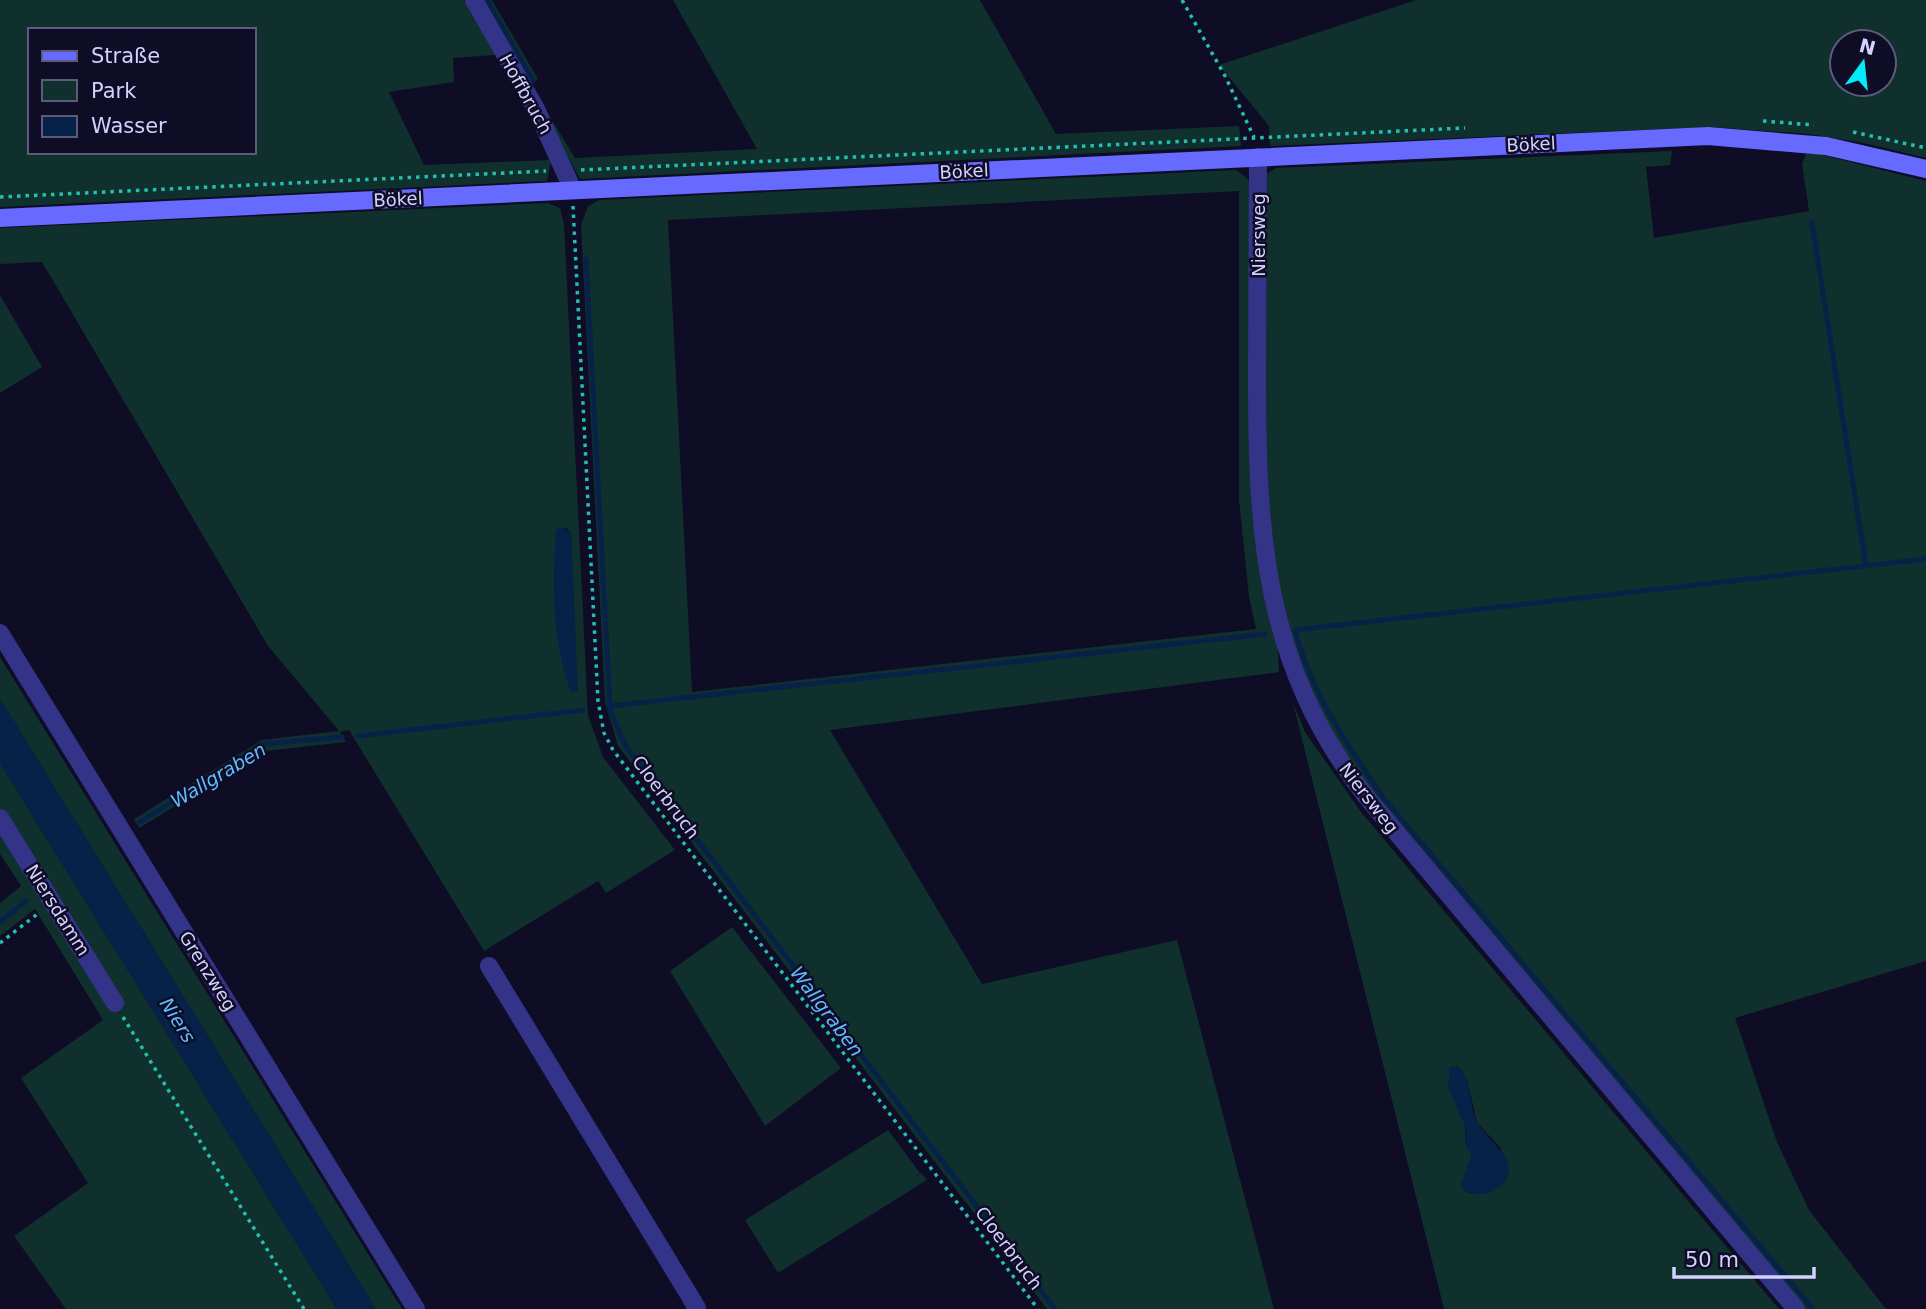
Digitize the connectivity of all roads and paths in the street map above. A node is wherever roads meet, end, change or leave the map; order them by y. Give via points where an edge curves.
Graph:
1 (474, 0) edge
2 (1182, 0) edge
3 (1258, 157) junction
4 (1926, 169) edge
5 (573, 190) junction
6 (0, 218) edge
7 (0, 633) edge
8 (0, 818) edge
9 (53, 901) junction
10 (0, 943) edge
11 (489, 966) dead end
12 (115, 1003) joint
13 (304, 1309) edge
14 (416, 1309) edge
15 (695, 1309) edge
16 (1038, 1309) edge
17 (1796, 1309) edge

1 - 5 street, Hoffbruch via 547,130
2 - 3 path via 1225,76 1254,137
3 - 4 main road, Bökel via 1708,136 1826,146
3 - 5 main road, Bökel
3 - 17 street, Niersweg via 1261,530 1278,621 1305,701 1365,795
5 - 6 main road, Bökel
5 - 16 path, Cloerbruch via 598,701 604,733
7 - 14 street, Grenzweg
8 - 9 street, Niersdamm
9 - 10 path
9 - 12 street, Niersdamm
11 - 15 street
12 - 13 path

